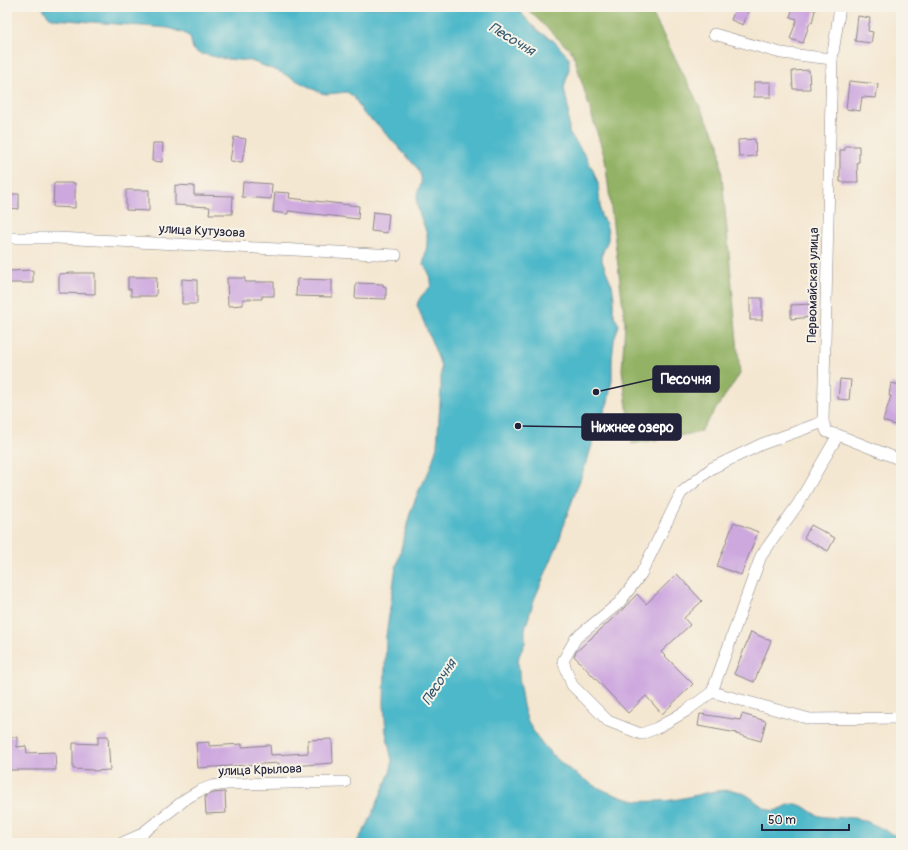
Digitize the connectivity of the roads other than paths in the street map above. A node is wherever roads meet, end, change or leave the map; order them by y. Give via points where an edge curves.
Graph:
1 (840, 7) edge
2 (714, 34) dead end
3 (832, 60) junction
4 (7, 238) edge
5 (396, 255) dead end
6 (823, 422) junction
7 (838, 435) junction
8 (901, 460) edge
9 (712, 692) junction
10 (901, 718) edge
11 (345, 782) dead end
12 (122, 843) edge

1 - 3 street, Первомайская улица
2 - 3 street via 780,53
3 - 6 street, Первомайская улица
4 - 5 street, улица Кутузова via 57,238
6 - 7 street via 827,432
6 - 9 street via 762,444 712,468 681,493 641,574 619,603 576,638 563,661 572,685 608,721 641,734 686,711
7 - 8 street
7 - 9 street via 798,504 761,556
9 - 10 street via 810,719
11 - 12 street, улица Крылова via 212,786 187,798 140,835

